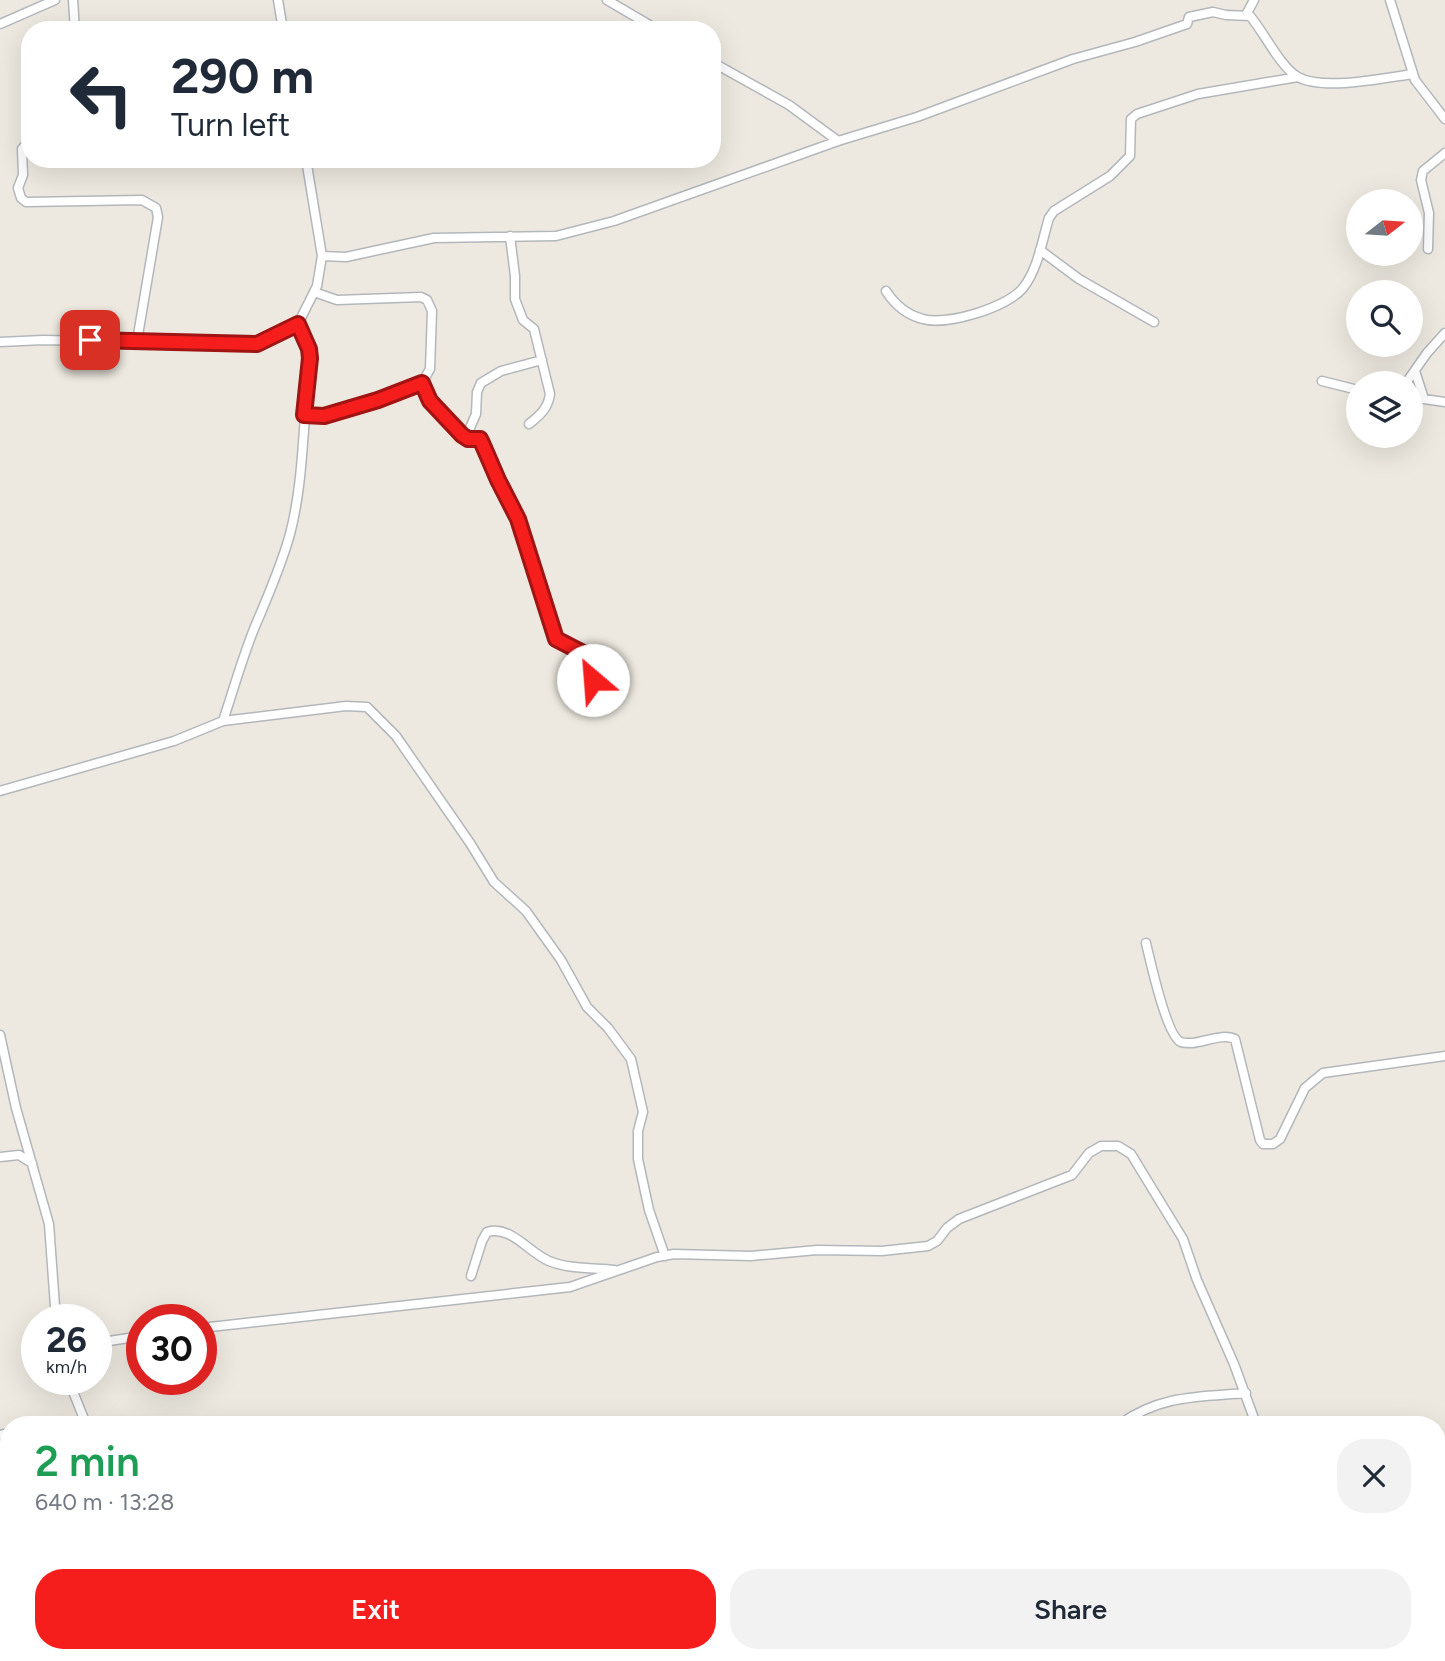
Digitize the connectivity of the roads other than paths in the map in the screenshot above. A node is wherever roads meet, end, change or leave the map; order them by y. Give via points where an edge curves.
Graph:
1 (55, 0) edge
2 (73, 0) edge
3 (278, 0) edge
4 (607, 0) edge
5 (1254, 0) edge
6 (1390, 0) edge
7 (1246, 15) junction
8 (74, 21) edge
9 (282, 21) edge
10 (643, 21) edge
11 (0, 24) edge
12 (721, 67) edge
13 (1413, 74) junction
14 (1298, 77) junction
15 (1445, 120) edge
16 (838, 141) junction
17 (1445, 153) edge
18 (23, 168) edge
19 (307, 168) edge
20 (510, 236) junction
21 (1428, 248) dead end
22 (1040, 250) junction
23 (322, 256) junction
24 (886, 291) dead end
25 (314, 292) junction
26 (1154, 321) dead end
27 (298, 324) junction
28 (1445, 333) edge
29 (137, 341) junction
30 (0, 342) edge
31 (542, 360) junction
32 (1415, 371) edge
33 (1322, 382) dead end
34 (422, 383) junction
35 (1346, 387) edge
36 (1423, 396) edge
37 (1424, 399) joint
38 (1445, 402) edge
39 (304, 415) junction
40 (529, 424) dead end
41 (466, 437) junction
42 (597, 695) dead end
43 (223, 721) junction
44 (0, 791) edge
45 (1146, 943) dead end
46 (0, 1035) edge
47 (1445, 1056) edge
48 (0, 1157) edge
49 (32, 1163) junction
50 (665, 1256) junction
51 (617, 1271) junction
52 (471, 1276) dead end
53 (55, 1304) edge
54 (217, 1326) edge
55 (1246, 1393) junction
56 (74, 1395) edge
57 (83, 1416) edge
58 (1132, 1416) edge
59 (1253, 1416) edge

1 - 11 street
2 - 8 street
3 - 9 street
4 - 10 street
5 - 7 street
6 - 13 street
7 - 14 street
7 - 16 street via 1213,12 1189,17 1187,24 1146,39 1073,58 917,117
12 - 16 street via 789,105
13 - 14 street via 1342,83
13 - 15 street
14 - 22 street via 1198,94 1131,118 1130,156 1110,176 1054,211
16 - 20 street via 614,221 556,236
17 - 21 street via 1423,172 1421,180 1429,214
18 - 29 street via 18,188 26,202 132,199 156,208
19 - 23 street
20 - 23 street via 434,237 346,257
20 - 31 street via 514,299 523,320 534,329
22 - 24 street via 1032,274 1015,296 961,317 923,319 901,309
22 - 26 street via 1079,279
23 - 25 street
25 - 27 street
25 - 34 street via 337,300 427,300 432,311 430,369
27 - 29 street via 257,344
27 - 39 street via 310,358
28 - 32 street
29 - 30 street
31 - 40 street via 550,387 549,403
31 - 41 street via 501,371 481,383
33 - 35 street
34 - 39 street via 324,416
34 - 41 street via 430,401
36 - 37 street
37 - 38 street
39 - 43 street via 301,475 290,534
41 - 42 street via 480,439 518,519 556,639 585,654
43 - 44 street via 174,741
43 - 50 street via 360,706 367,707 396,736 494,882 526,911 587,1007 631,1059 643,1112 638,1159
45 - 47 street via 1174,1037 1189,1043 1226,1036 1235,1039 1264,1144 1280,1139 1306,1088 1323,1073
46 - 49 street
48 - 49 street via 19,1155
49 - 53 street via 49,1224
50 - 51 street
50 - 55 street via 928,1246 959,1219 1059,1181 1072,1175 1089,1153 1101,1146 1118,1146 1132,1154 1183,1239
51 - 52 street via 551,1262 506,1232 494,1230 482,1241
51 - 54 street via 570,1287 536,1292
55 - 58 street via 1169,1400
55 - 59 street
56 - 57 street

